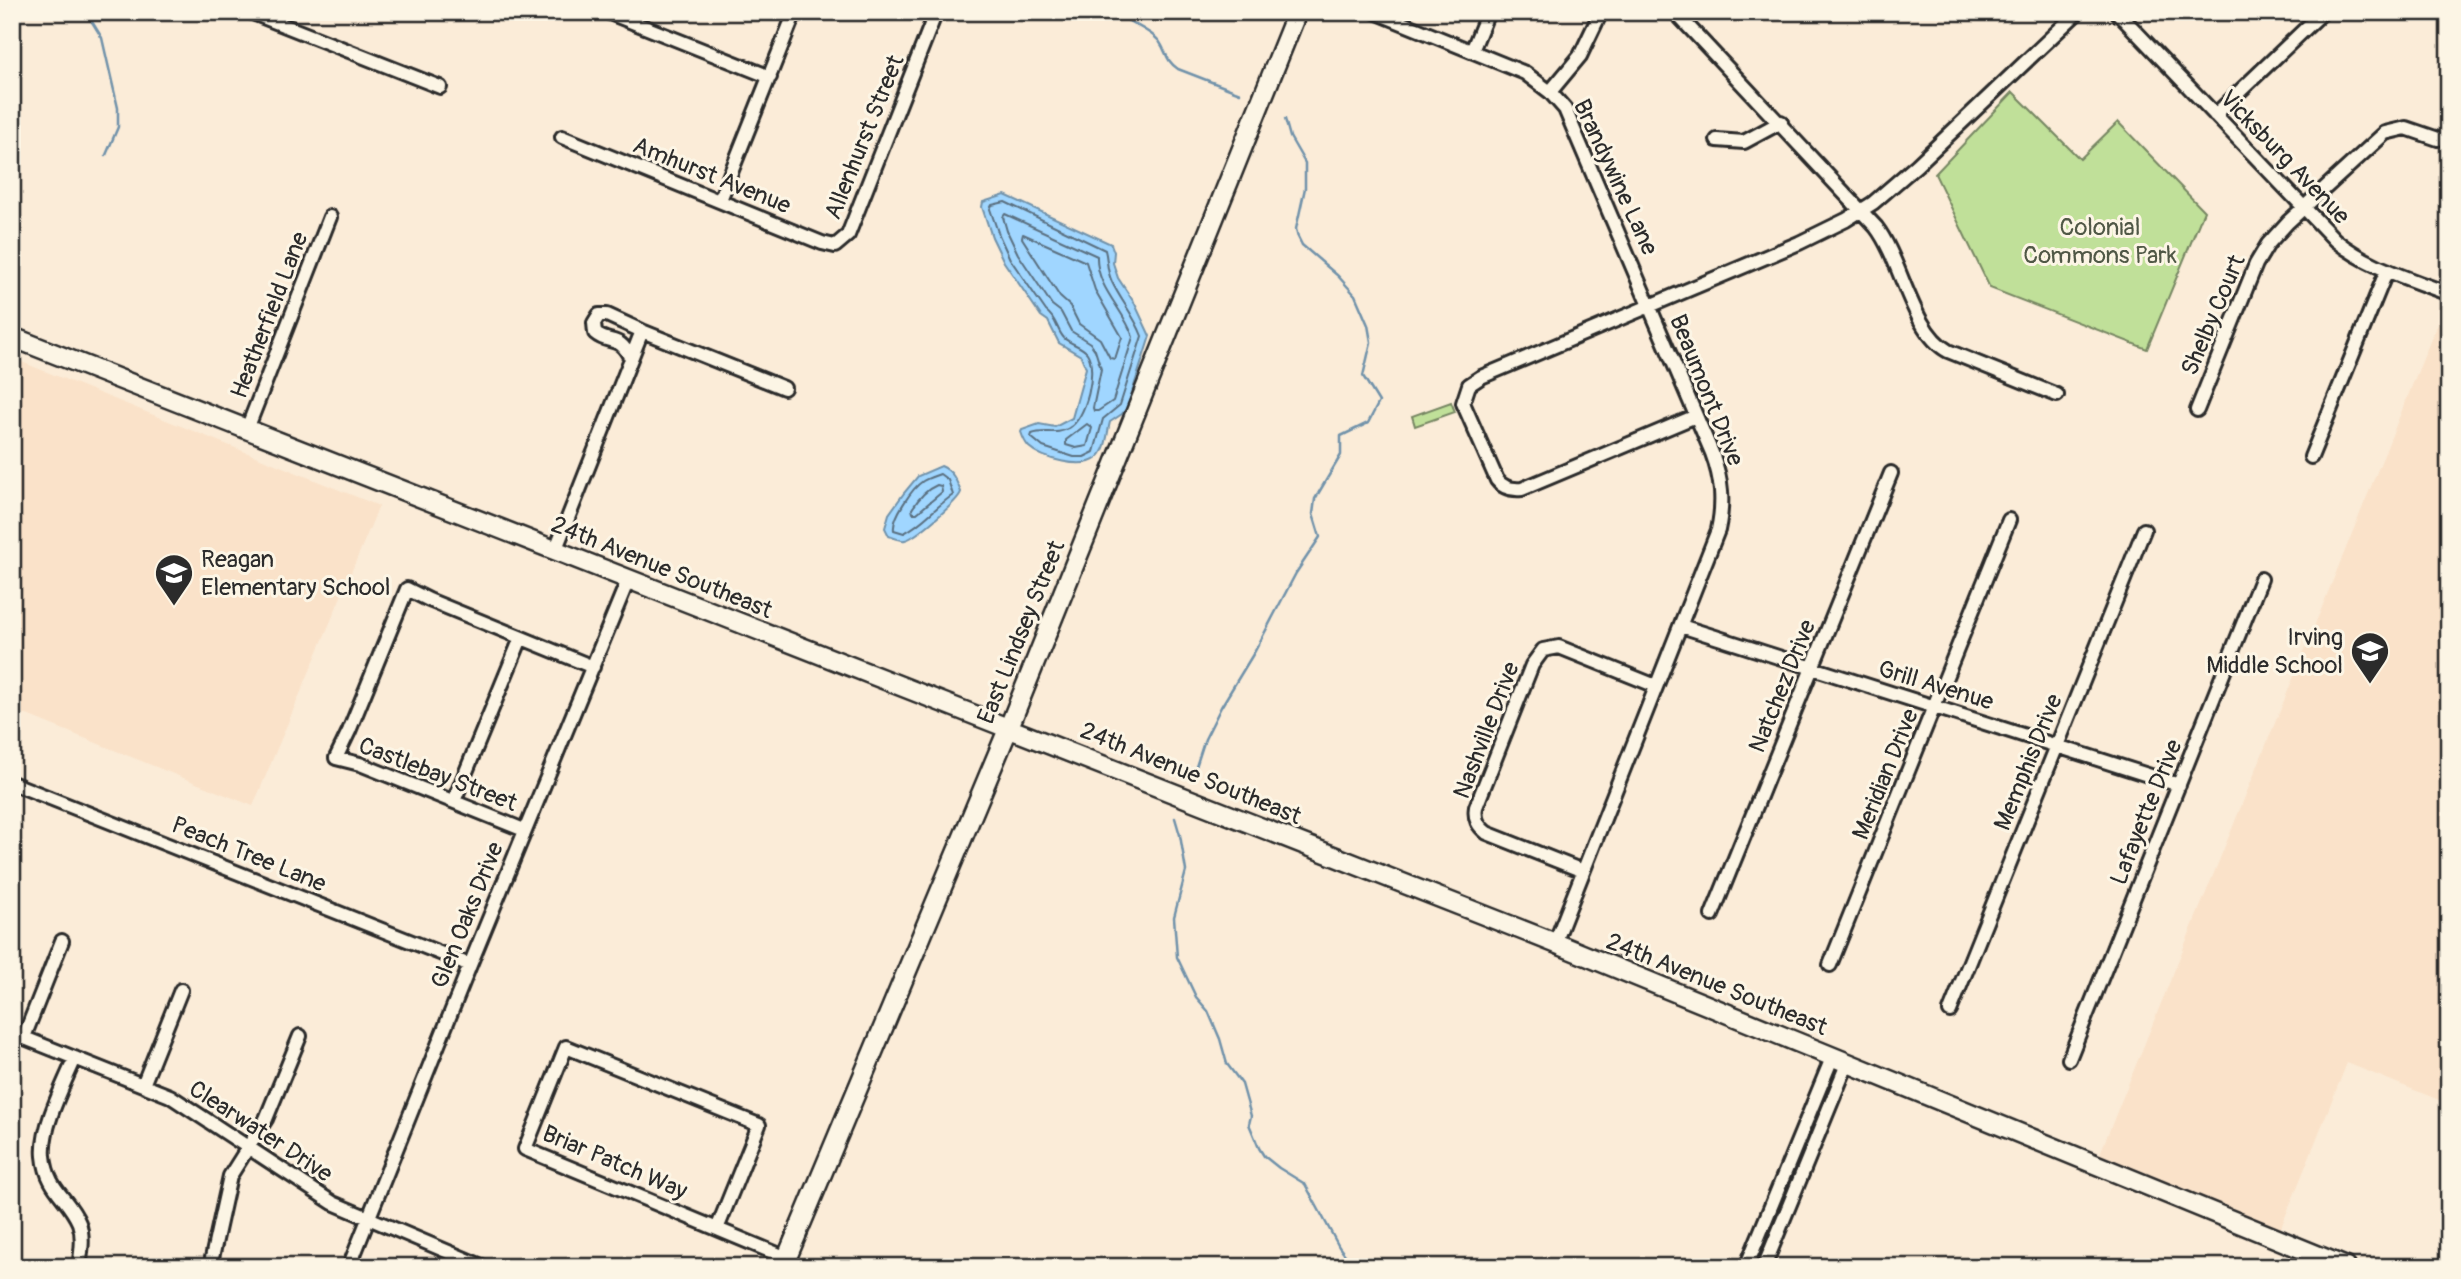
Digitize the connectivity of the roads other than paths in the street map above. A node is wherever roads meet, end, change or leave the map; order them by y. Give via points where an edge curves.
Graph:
1 (607, 12) edge
2 (795, 12) edge
3 (936, 12) edge
4 (1297, 12) edge
5 (1488, 12) edge
6 (1601, 12) edge
7 (1675, 12) edge
8 (2078, 12) edge
9 (2117, 12) edge
10 (2323, 12) edge
11 (1377, 13) edge
12 (257, 14) edge
13 (1472, 51) junction
14 (769, 77) junction
15 (440, 88) dead end
16 (1550, 92) junction
17 (2215, 115) junction
18 (1780, 122) junction
19 (562, 137) dead end
20 (2438, 139) dead end
21 (1717, 140) dead end
22 (720, 200) junction
23 (2303, 208) junction
24 (1862, 210) junction
25 (330, 217) dead end
26 (845, 239) joint
27 (2387, 270) junction
28 (2449, 294) edge
29 (1650, 305) junction
30 (642, 331) junction
31 (12, 337) edge
32 (631, 359) junction
33 (785, 388) dead end
34 (2057, 395) dead end
35 (2197, 410) dead end
36 (1696, 416) junction
37 (247, 429) junction
38 (2311, 457) dead end
39 (1891, 473) dead end
40 (2009, 520) dead end
41 (2144, 530) dead end
42 (555, 551) junction
43 (2261, 579) dead end
44 (628, 580) junction
45 (1681, 626) junction
46 (521, 638) junction
47 (593, 667) junction
48 (1811, 668) junction
49 (1656, 687) junction
50 (1934, 707) junction
51 (1009, 727) junction
52 (2057, 746) junction
53 (12, 783) edge
54 (2179, 785) junction
55 (454, 801) junction
56 (524, 830) junction
57 (1583, 871) junction
58 (1712, 915) dead end
59 (62, 941) dead end
60 (1555, 943) junction
61 (470, 964) junction
62 (1830, 965) dead end
63 (181, 990) dead end
64 (1950, 1011) dead end
65 (18, 1035) edge
66 (300, 1036) dead end
67 (75, 1058) junction
68 (2069, 1059) dead end
69 (1840, 1061) junction
70 (143, 1085) junction
71 (248, 1147) junction
72 (368, 1219) junction
73 (717, 1229) junction
74 (785, 1262) edge
75 (79, 1267) edge
76 (210, 1267) edge
77 (349, 1267) edge
78 (484, 1267) edge
79 (1745, 1267) edge
80 (1764, 1267) edge
81 (2346, 1267) edge

1 - 14 street
2 - 14 street
3 - 26 street, Allenhurst Street
4 - 51 street, East Lindsey Street
5 - 13 street
6 - 16 street via 1580,56
7 - 18 street
8 - 24 street, Beaumont Drive via 1917,165
9 - 17 street, Vicksburg Avenue
10 - 17 street
11 - 13 street, Brandywine Lane
12 - 15 street
13 - 16 street, Brandywine Lane via 1525,74
14 - 22 street
16 - 29 street, Brandywine Lane via 1569,116
17 - 23 street, Vicksburg Avenue
18 - 21 street via 1744,142
18 - 24 street
19 - 22 street, Amhurst Avenue
20 - 23 street, Shelby Court via 2406,128 2385,132
22 - 26 street, Amhurst Avenue via 831,246
23 - 27 street, Vicksburg Avenue via 2345,248
23 - 35 street, Shelby Court via 2268,244 2256,264
24 - 29 street, Beaumont Drive via 1799,243
24 - 34 street via 1886,240 1919,318 1935,342
25 - 37 street, Heatherfield Lane
27 - 28 street, Vicksburg Avenue
27 - 38 street
29 - 36 street, Beaumont Drive
29 - 36 street via 1473,381 1463,403 1497,480 1515,490
30 - 32 street
30 - 32 street via 607,315 596,318 595,333 617,341
30 - 33 street
31 - 37 street, 24th Avenue Southeast
32 - 42 street
36 - 45 street, Beaumont Drive via 1719,471 1723,503 1718,530
37 - 42 street, 24th Avenue Southeast
39 - 48 street, Natchez Drive
40 - 50 street, Meridian Drive
41 - 52 street, Memphis Drive
42 - 44 street, 24th Avenue Southeast
43 - 54 street, Lafayette Drive
44 - 47 street, Glen Oaks Drive
44 - 51 street, 24th Avenue Southeast
45 - 48 street, Grill Avenue
45 - 49 street, Beaumont Drive
46 - 47 street
46 - 55 street
46 - 55 street, Castlebay Street via 407,589 336,758
47 - 56 street, Glen Oaks Drive
48 - 50 street, Grill Avenue
48 - 58 street, Natchez Drive
49 - 57 street, Beaumont Drive
49 - 57 street, Nashville Drive via 1553,646 1543,650 1535,659 1476,807 1478,824 1487,833
50 - 52 street, Grill Avenue
50 - 62 street, Meridian Drive
51 - 60 street, 24th Avenue Southeast
51 - 74 street, East Lindsey Street
52 - 54 street, Grill Avenue
52 - 64 street, Memphis Drive
53 - 61 street, Peach Tree Lane
54 - 68 street, Lafayette Drive
55 - 56 street, Castlebay Street
56 - 61 street, Glen Oaks Drive
57 - 60 street, Beaumont Drive
59 - 65 street
60 - 69 street, 24th Avenue Southeast
61 - 72 street, Glen Oaks Drive
63 - 70 street
65 - 67 street, Clearwater Drive
66 - 71 street via 271,1110
67 - 70 street, Clearwater Drive
67 - 75 street via 44,1147 51,1184 79,1224
69 - 79 street
69 - 80 street
69 - 81 street, 24th Avenue Southeast
70 - 71 street, Clearwater Drive via 179,1101
71 - 72 street, Clearwater Drive via 332,1203
71 - 76 street via 230,1176
72 - 77 street, Glen Oaks Drive
72 - 78 street, Clearwater Drive
73 - 73 street, Briar Patch Way via 525,1149 566,1047 759,1125
73 - 74 street, Briar Patch Way

